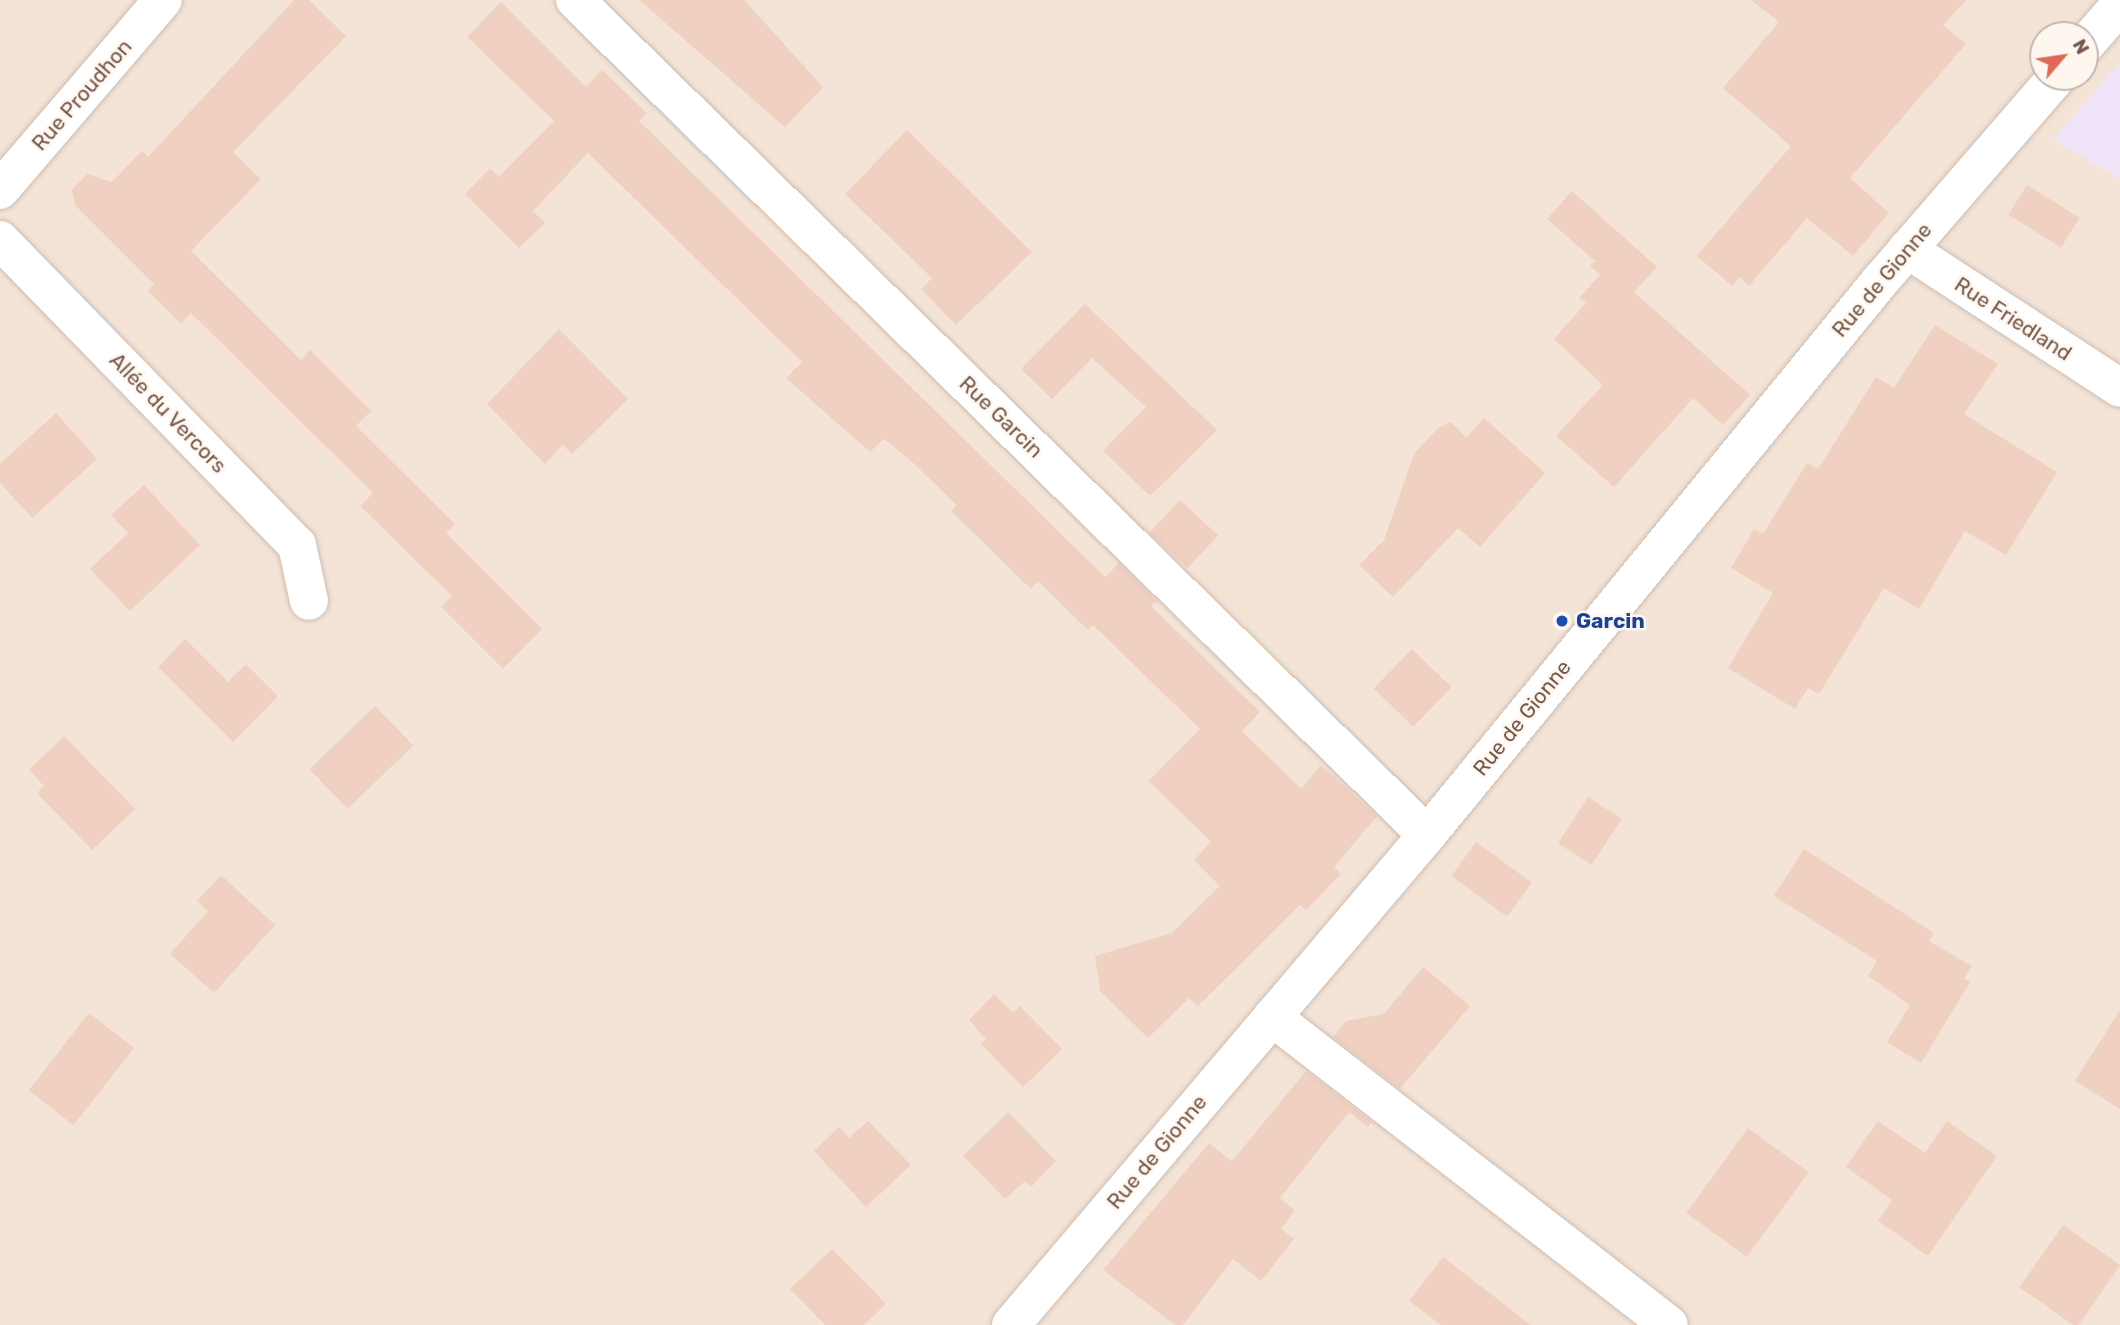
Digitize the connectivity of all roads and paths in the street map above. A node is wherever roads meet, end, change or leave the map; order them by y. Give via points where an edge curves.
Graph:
1 (163, 0) edge
2 (575, 0) edge
3 (2120, 5) edge
4 (2099, 29) edge
5 (2045, 91) edge
6 (0, 190) edge
7 (0, 240) edge
8 (1907, 249) junction
9 (2120, 388) edge
10 (309, 601) dead end
11 (1427, 835) junction
12 (1272, 1017) junction
13 (1011, 1325) edge
14 (1669, 1325) edge

1 - 6 street, Rue Proudhon
2 - 11 street, Rue Garcin
3 - 4 street
5 - 8 street, Rue de Gionne
7 - 10 street, Allée du Vercors via 297,545
8 - 9 street, Rue Friedland
8 - 11 street, Rue de Gionne
11 - 12 street, Rue de Gionne
12 - 13 street, Rue de Gionne
12 - 14 street

